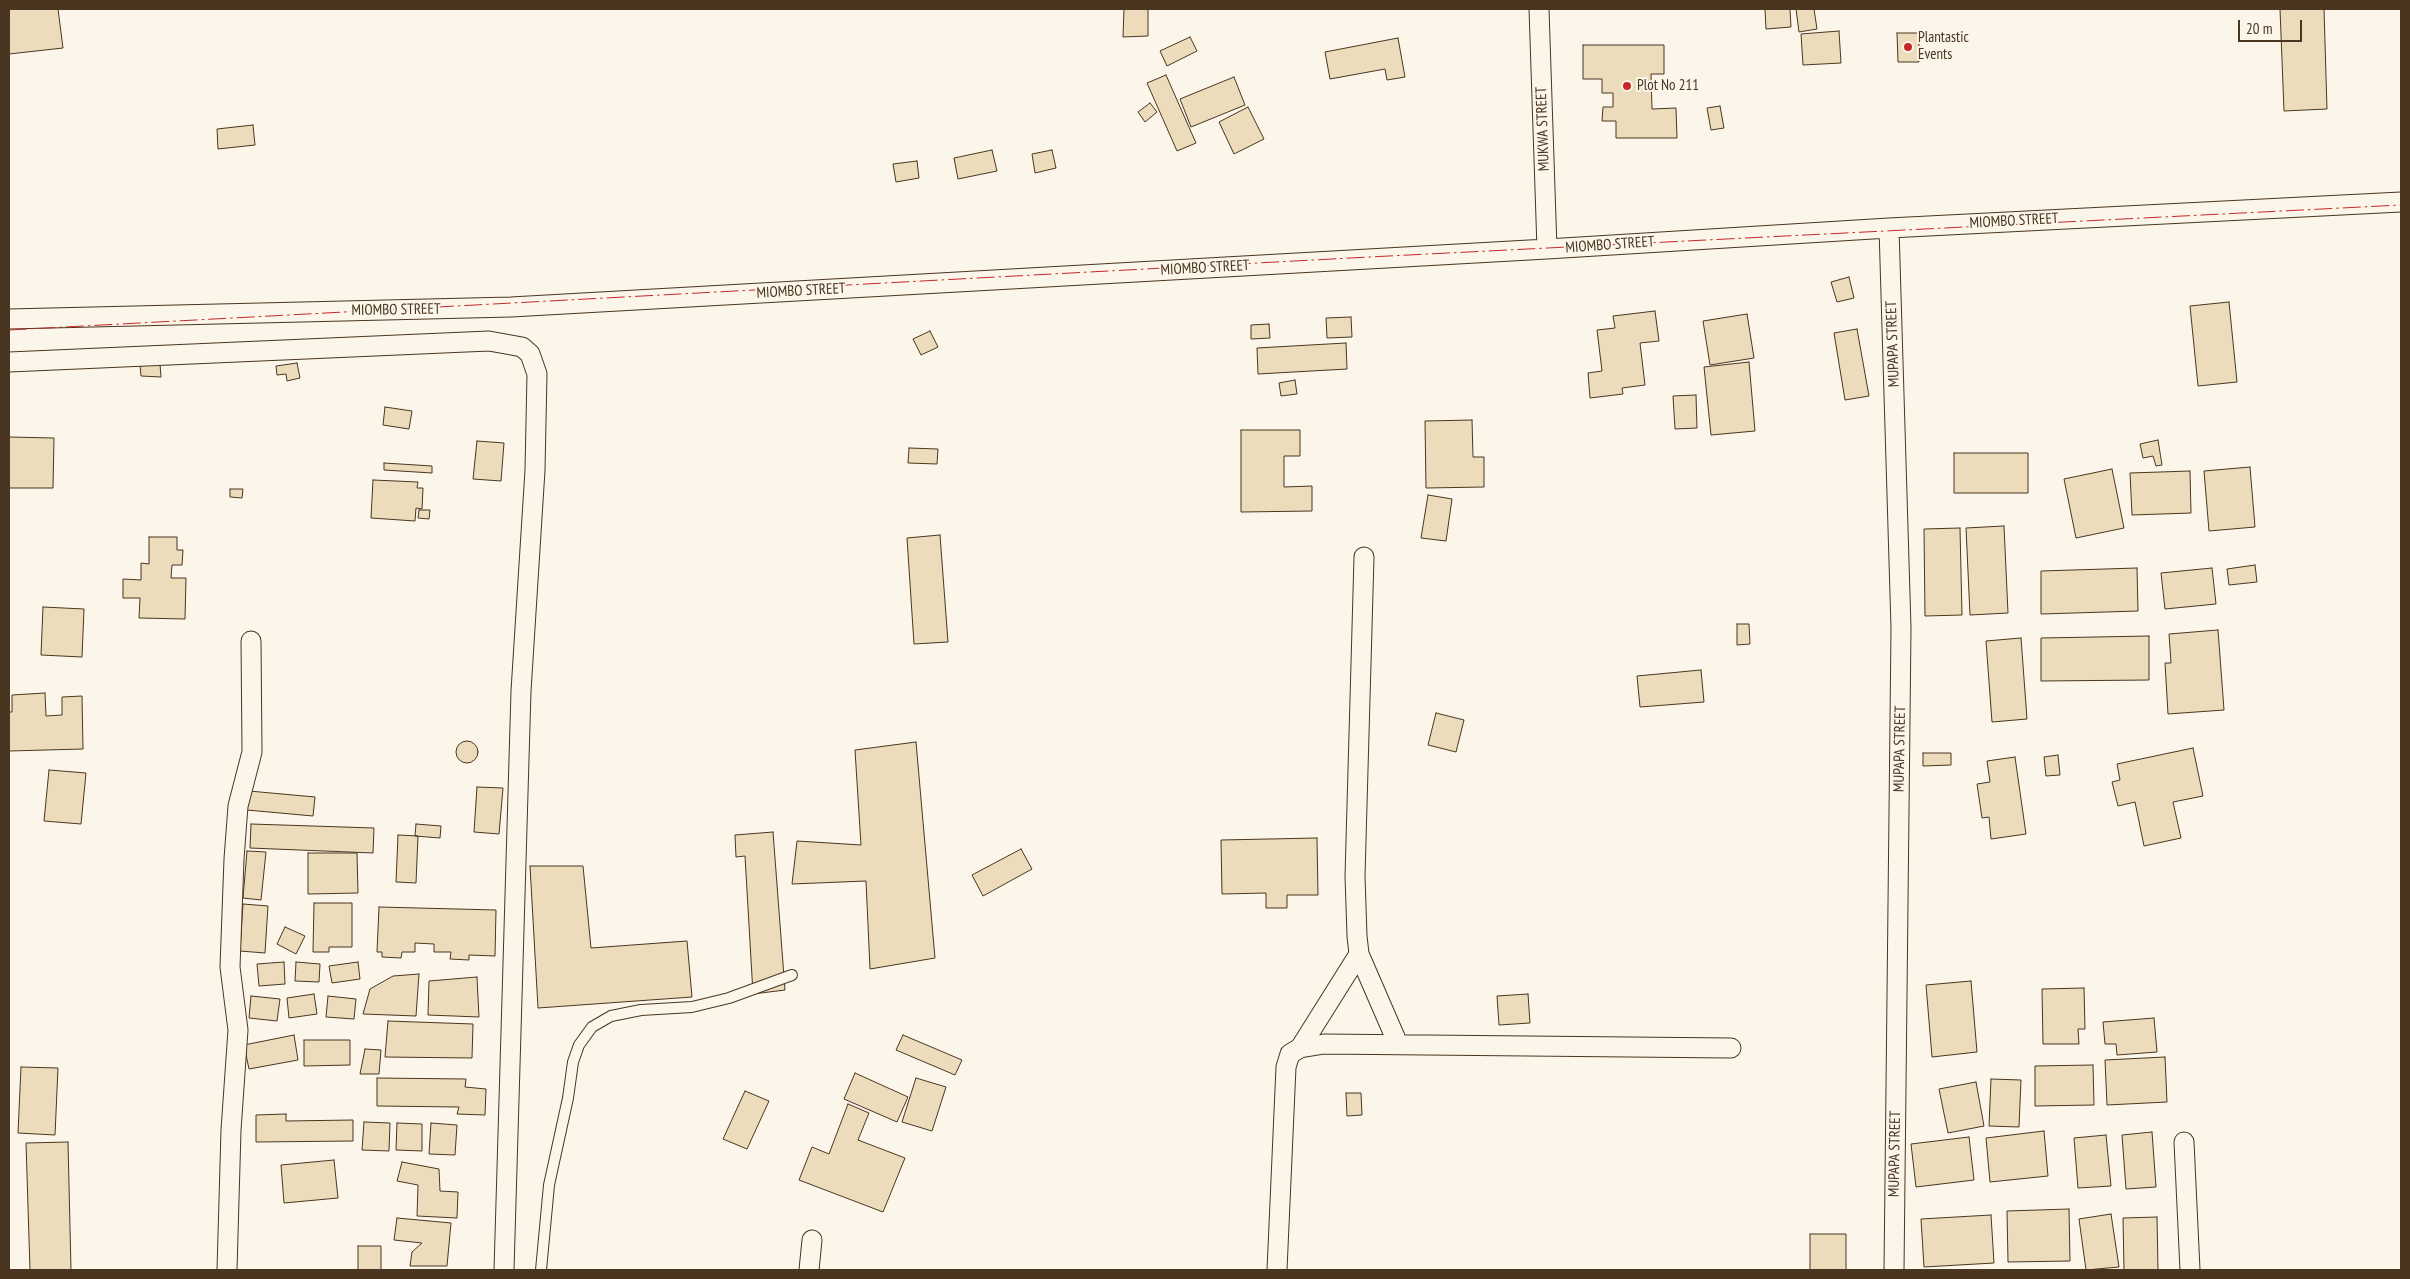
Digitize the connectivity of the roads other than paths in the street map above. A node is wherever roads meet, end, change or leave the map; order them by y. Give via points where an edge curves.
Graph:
1 (1539, 9) edge
2 (2401, 202) edge
3 (1890, 228) junction
4 (1548, 249) junction
5 (9, 320) edge
6 (9, 362) edge
7 (1364, 556) dead end
8 (251, 641) dead end
9 (1359, 954) junction
10 (792, 974) dead end
11 (1398, 1044) junction
12 (1300, 1048) junction
13 (1731, 1048) dead end
14 (2184, 1142) dead end
15 (812, 1240) dead end
16 (227, 1270) edge
17 (504, 1270) edge
18 (541, 1270) edge
19 (809, 1270) edge
20 (1277, 1270) edge
21 (1894, 1270) edge
22 (2190, 1270) edge

1 - 4 street, MUKWA STREET
2 - 3 street, MIOMBO STREET
3 - 4 street, MIOMBO STREET
3 - 21 street, MUPAPA STREET via 1901,628
4 - 5 street, MIOMBO STREET via 511,307
6 - 17 street via 489,341 522,347 530,354 537,374 535,470 521,691
7 - 9 street via 1355,876
8 - 16 street via 252,752 238,806 234,860 230,966 238,1030
9 - 11 street
9 - 12 street
10 - 18 lane via 729,998 692,1007 641,1010 611,1016 592,1027 579,1045 574,1062 549,1185
11 - 12 street via 1324,1044
11 - 13 street
12 - 20 street via 1290,1054 1286,1067
14 - 22 street
15 - 19 street

